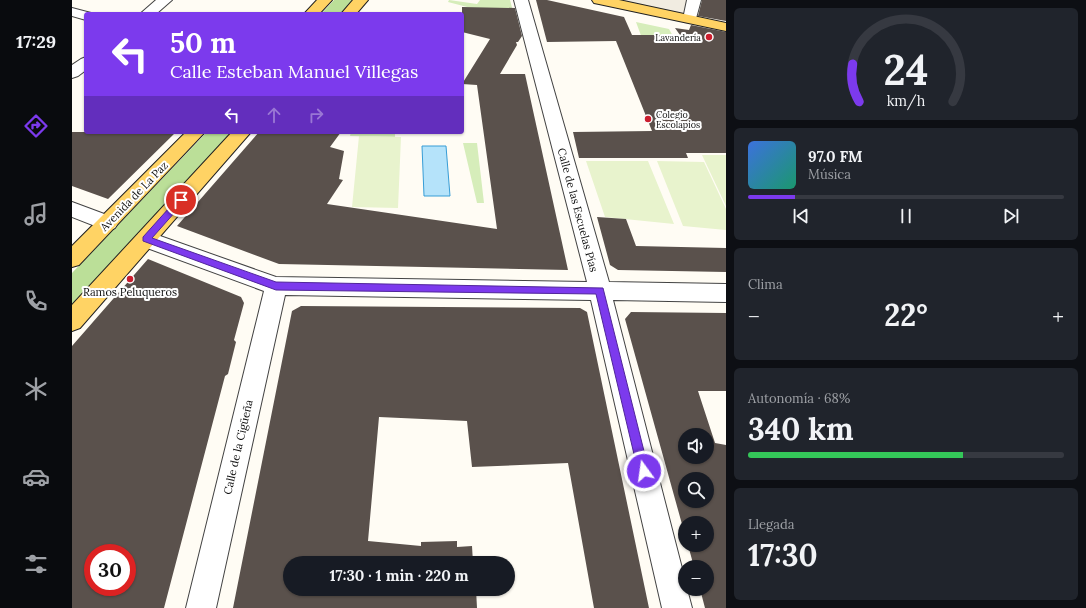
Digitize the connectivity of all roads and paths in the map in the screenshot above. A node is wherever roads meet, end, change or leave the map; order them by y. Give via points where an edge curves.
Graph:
1 (165, 0) edge
2 (324, 0) edge
3 (361, 0) edge
4 (521, 0) edge
5 (599, 0) edge
6 (694, 0) edge
7 (72, 12) edge
8 (150, 12) edge
9 (313, 12) edge
10 (350, 12) edge
11 (84, 15) edge
12 (690, 19) junction
13 (726, 27) edge
14 (84, 64) edge
15 (72, 73) edge
16 (194, 134) edge
17 (240, 134) edge
18 (72, 209) edge
19 (108, 223) junction
20 (146, 239) junction
21 (72, 259) edge
22 (276, 286) junction
23 (600, 290) junction
24 (726, 293) edge
25 (72, 322) edge
26 (201, 608) edge
27 (677, 608) edge

1 - 8 street
2 - 9 main road
3 - 10 main road
4 - 23 street, Calle de las Escuelas Pías
5 - 12 main road
6 - 12 street
7 - 11 street
12 - 13 main road
14 - 15 street
16 - 19 main road, Avenida de La Paz
17 - 20 main road
18 - 19 street
19 - 21 main road, Avenida de La Paz
20 - 22 street
20 - 25 main road
22 - 23 street
22 - 26 street, Calle de la Cigüeña
23 - 24 street
23 - 27 street, Calle de las Escuelas Pías

